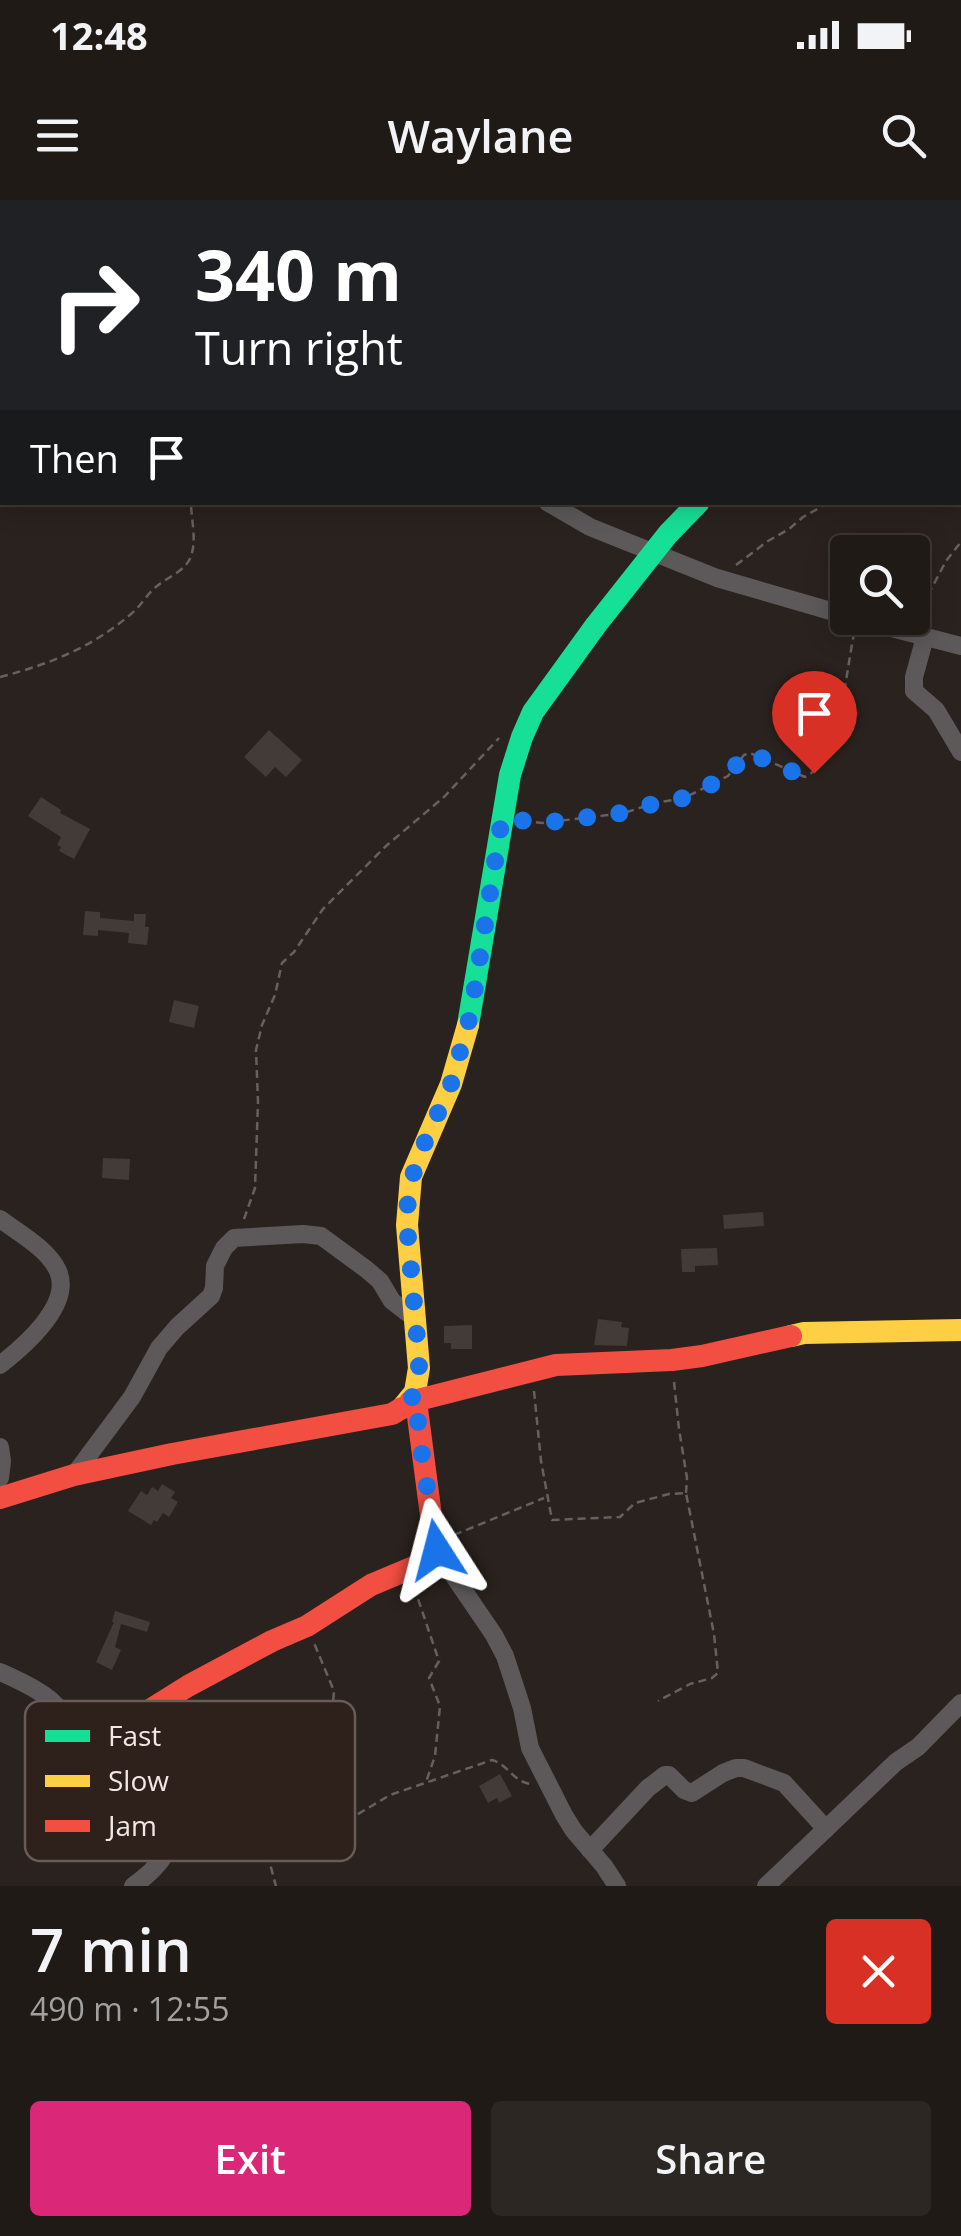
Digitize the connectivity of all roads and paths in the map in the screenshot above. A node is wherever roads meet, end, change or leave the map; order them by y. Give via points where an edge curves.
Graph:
1 (191, 505) edge
2 (552, 505) edge
3 (696, 505) edge
4 (824, 505) edge
5 (961, 542) edge
6 (653, 553) junction
7 (717, 578) junction
8 (930, 601) edge
9 (830, 611) edge
10 (850, 635) edge
11 (917, 635) edge
12 (921, 635) edge
13 (961, 646) edge
14 (0, 677) edge
15 (508, 731) dead end
16 (961, 752) edge
17 (502, 818) junction
18 (0, 1219) edge
19 (234, 1238) junction
20 (414, 1318) junction
21 (961, 1330) edge
22 (672, 1360) junction
23 (0, 1366) edge
24 (533, 1369) junction
25 (413, 1402) junction
26 (0, 1447) edge
27 (74, 1475) junction
28 (0, 1478) edge
29 (686, 1493) junction
30 (546, 1496) junction
31 (0, 1498) edge
32 (436, 1546) junction
33 (408, 1569) junction
34 (307, 1626) junction
35 (0, 1672) edge
36 (50, 1701) edge
37 (163, 1701) edge
38 (333, 1701) edge
39 (658, 1701) dead end
40 (961, 1703) edge
41 (425, 1784) junction
42 (547, 1784) junction
43 (355, 1816) edge
44 (826, 1829) junction
45 (590, 1850) junction
46 (161, 1861) edge
47 (267, 1861) edge
48 (133, 1886) edge
49 (276, 1886) edge
50 (617, 1886) edge
51 (766, 1886) edge

1 - 14 path via 193,544 186,565 106,634 61,659
2 - 6 street
3 - 6 street
4 - 7 path
5 - 8 path
6 - 7 street
6 - 17 street via 533,712
7 - 9 street
10 - 17 path via 831,744 814,773 805,777 750,753 728,776 684,798 542,823
11 - 16 street via 914,692 936,710
12 - 13 street
15 - 19 path via 350,881 282,963 256,1050 255,1188
17 - 20 street via 471,1013 451,1084 411,1178 407,1225
18 - 23 street via 46,1256 60,1282 49,1316
19 - 20 street via 321,1236 380,1281
19 - 27 street via 215,1266 212,1296 159,1348
20 - 25 street via 419,1381
21 - 22 street via 804,1334
22 - 24 street
22 - 29 path
24 - 25 street
24 - 30 path
25 - 27 street via 392,1414
25 - 32 street
26 - 28 street
27 - 31 street
29 - 30 path via 635,1502 620,1517 556,1520
29 - 39 path via 718,1673
30 - 32 path
32 - 33 street via 433,1558
32 - 42 street via 506,1656 530,1748
33 - 34 street
33 - 41 path via 440,1661 429,1678 440,1706 436,1756
34 - 37 street
34 - 38 path
35 - 36 street
40 - 44 street
41 - 42 path via 492,1760 523,1783
41 - 43 path
42 - 45 street
44 - 45 street via 784,1783 736,1768 692,1793 665,1775
44 - 51 street
45 - 50 street
46 - 48 street
47 - 49 path

